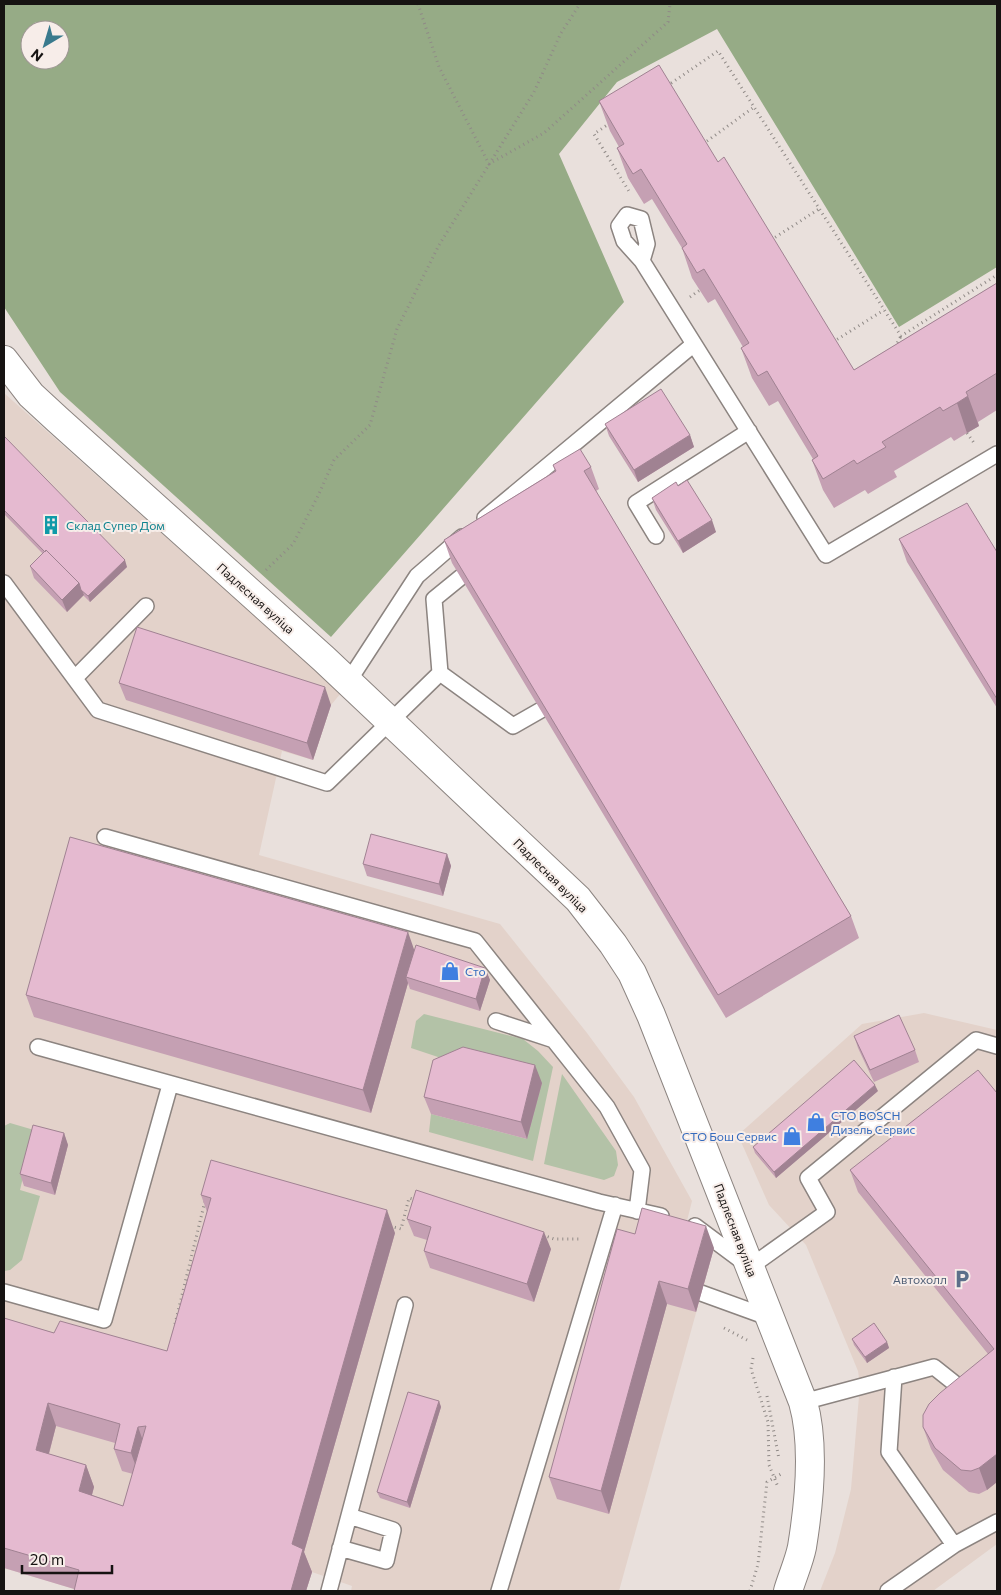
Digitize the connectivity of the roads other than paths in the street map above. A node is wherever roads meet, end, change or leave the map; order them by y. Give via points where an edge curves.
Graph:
1 (642, 261) dead end
2 (694, 344) junction
3 (4, 360) edge
4 (749, 431) junction
5 (997, 454) edge
6 (656, 536) dead end
7 (461, 577) edge
8 (4, 583) edge
9 (146, 606) dead end
10 (440, 673) junction
11 (75, 678) junction
12 (348, 682) junction
13 (541, 710) edge
14 (390, 721) junction
15 (104, 837) dead end
16 (496, 1021) dead end
17 (554, 1040) junction
18 (997, 1046) edge
19 (38, 1047) dead end
20 (170, 1085) junction
21 (614, 1205) junction
22 (636, 1211) junction
23 (750, 1267) junction
24 (4, 1292) edge
25 (701, 1293) road end
26 (405, 1305) dead end
27 (770, 1318) junction
28 (894, 1378) junction
29 (972, 1397) edge
30 (803, 1402) junction
31 (349, 1516) junction
32 (997, 1522) edge
33 (954, 1546) junction
34 (340, 1548) junction
35 (329, 1591) edge
36 (499, 1591) edge
37 (788, 1591) edge
38 (888, 1591) edge

1 - 2 lane
2 - 4 lane
2 - 12 lane via 417,576
3 - 12 street, Падлесная вуліца via 31,395 56,419
4 - 5 lane via 826,555
4 - 6 lane via 636,503
7 - 10 lane via 434,599
8 - 11 lane
9 - 11 lane
10 - 13 lane via 513,726
10 - 14 lane
11 - 14 lane via 98,710 327,783
12 - 14 street, Падлесная вуліца
14 - 23 street, Падлесная вуліца via 578,899 613,944 632,973 651,1016
15 - 17 lane via 475,941
16 - 17 lane
17 - 22 lane via 607,1107 642,1170
18 - 23 lane via 976,1040 808,1178 827,1212
19 - 20 lane
20 - 21 lane
20 - 24 lane via 104,1320
21 - 22 lane
21 - 36 lane
22 - 23 lane via 688,1221
23 - 27 street, Падлесная вуліца
25 - 27 lane
26 - 31 lane
27 - 30 street, Падлесная вуліца
28 - 29 lane via 934,1367
28 - 30 lane
28 - 33 lane via 889,1452
30 - 37 street, Падлесная вуліца via 808,1419 807,1497 802,1549
31 - 34 lane
31 - 34 lane via 393,1530 386,1561
32 - 33 lane
33 - 38 lane
34 - 35 lane

